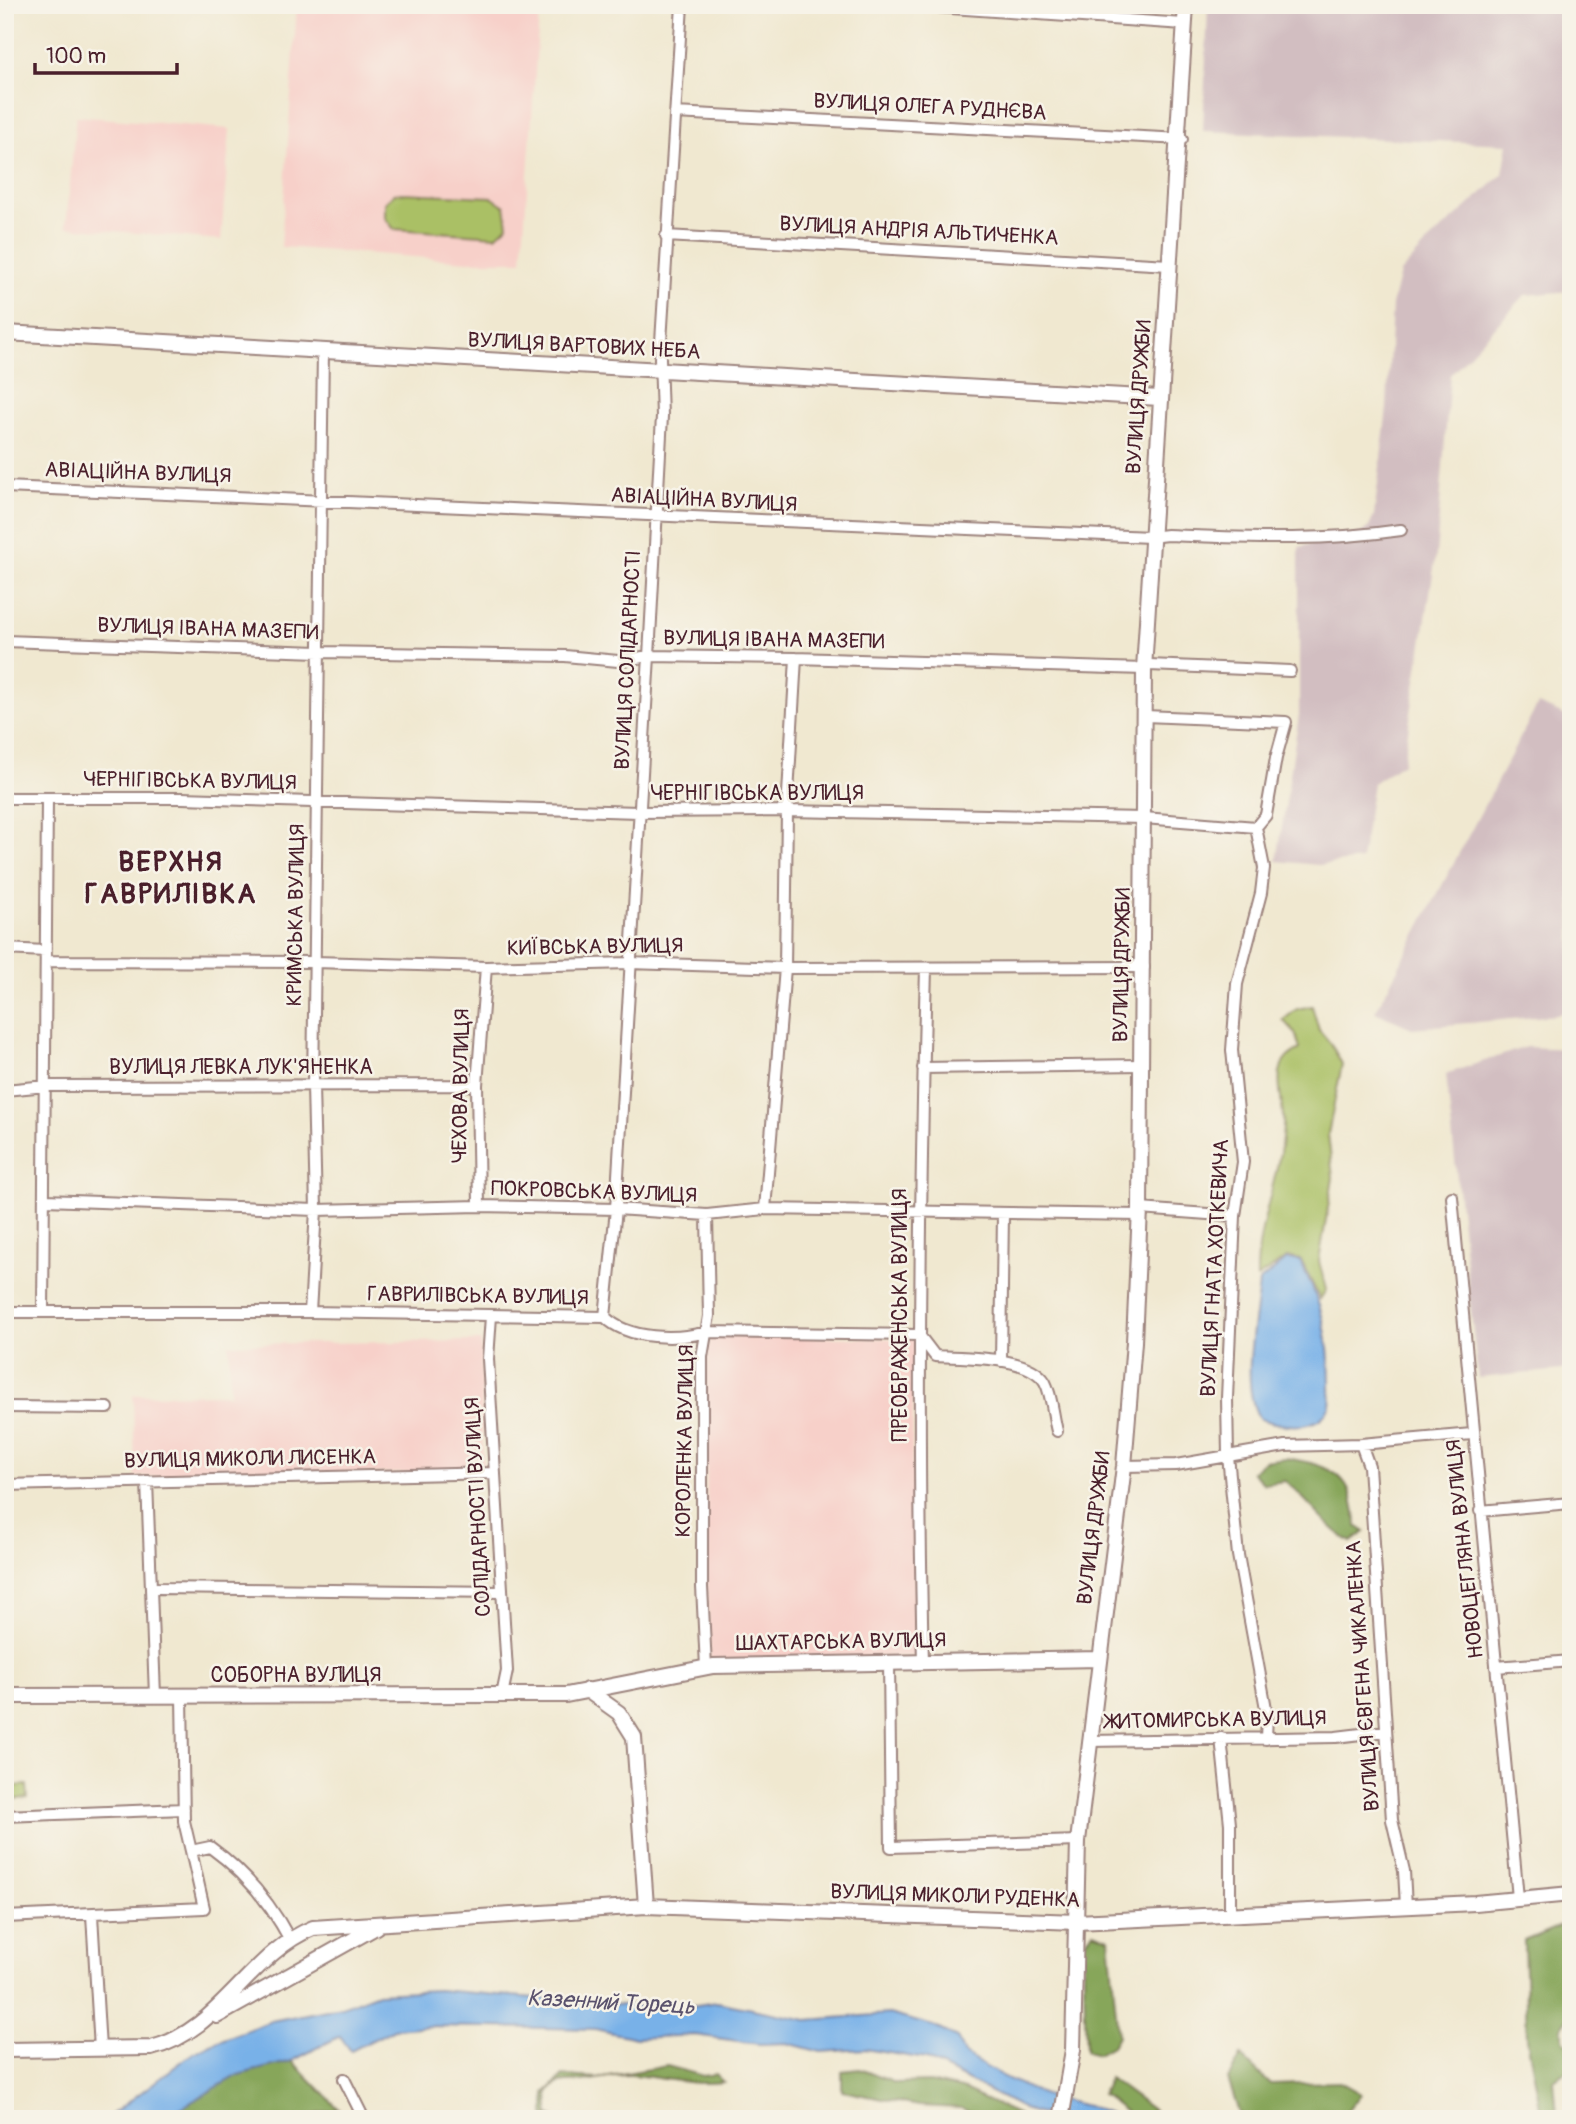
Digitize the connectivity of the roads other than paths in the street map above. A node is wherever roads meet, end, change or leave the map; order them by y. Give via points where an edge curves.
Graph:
1 (682, 5) edge
2 (908, 5) edge
3 (1186, 5) edge
4 (1184, 24) junction
5 (675, 113) junction
6 (1179, 139) junction
7 (666, 236) junction
8 (1168, 265) junction
9 (5, 333) edge
10 (323, 351) junction
11 (660, 372) junction
12 (1160, 398) junction
13 (5, 487) edge
14 (319, 499) junction
15 (656, 518) junction
16 (1401, 530) dead end
17 (1150, 537) junction
18 (5, 641) edge
19 (319, 652) junction
20 (649, 656) junction
21 (796, 658) junction
22 (1144, 669) junction
23 (1290, 671) dead end
24 (1145, 716) junction
25 (5, 798) edge
26 (47, 798) junction
27 (317, 803) junction
28 (787, 811) junction
29 (638, 812) junction
30 (1144, 818) junction
31 (1256, 827) junction
32 (5, 949) edge
33 (46, 956) junction
34 (315, 961) junction
35 (629, 963) junction
36 (486, 967) junction
37 (1144, 967) junction
38 (785, 968) junction
39 (926, 968) junction
40 (1142, 1065) junction
41 (923, 1068) junction
42 (477, 1085) junction
43 (313, 1086) junction
44 (46, 1087) junction
45 (5, 1090) edge
46 (1452, 1197) dead end
47 (45, 1200) junction
48 (479, 1206) junction
49 (616, 1209) junction
50 (765, 1209) junction
51 (316, 1210) junction
52 (1140, 1212) junction
53 (919, 1213) junction
54 (1003, 1214) junction
55 (707, 1216) junction
56 (1235, 1216) junction
57 (5, 1312) edge
58 (43, 1312) junction
59 (310, 1312) junction
60 (491, 1316) junction
61 (605, 1317) junction
62 (707, 1332) junction
63 (919, 1335) junction
64 (1001, 1361) junction
65 (5, 1407) edge
66 (108, 1408) dead end
67 (1057, 1430) dead end
68 (1472, 1434) junction
69 (1361, 1444) junction
70 (1228, 1456) junction
71 (1124, 1466) junction
72 (495, 1473) junction
73 (149, 1480) junction
74 (5, 1485) edge
75 (1571, 1503) edge
76 (1480, 1511) junction
77 (157, 1588) junction
78 (502, 1592) junction
79 (152, 1638) junction
80 (1098, 1659) junction
81 (1571, 1661) edge
82 (889, 1662) junction
83 (923, 1662) junction
84 (706, 1667) junction
85 (1496, 1667) junction
86 (587, 1690) junction
87 (502, 1695) junction
88 (5, 1696) edge
89 (155, 1696) junction
90 (182, 1696) junction
91 (1386, 1731) junction
92 (1221, 1738) junction
93 (1266, 1739) junction
94 (1089, 1741) junction
95 (184, 1809) junction
96 (5, 1816) edge
97 (1078, 1841) junction
98 (191, 1851) junction
99 (1571, 1895) edge
100 (1522, 1898) junction
101 (646, 1906) junction
102 (1406, 1906) junction
103 (1230, 1913) junction
104 (92, 1915) junction
105 (5, 1917) edge
106 (1077, 1922) junction
107 (382, 1924) junction
108 (290, 1940) junction
109 (166, 2044) junction
110 (100, 2049) junction
111 (5, 2050) edge
112 (344, 2079) dead end
113 (365, 2119) edge
114 (1061, 2119) edge

1 - 5 street, ВУЛИЦЯ СОЛІДАРНОСТІ
2 - 4 street
3 - 4 street, ВУЛИЦЯ ДРУЖБИ
4 - 6 street, ВУЛИЦЯ ДРУЖБИ
5 - 6 street, ВУЛИЦЯ ОЛЕГА РУДНЄВА
5 - 7 street, ВУЛИЦЯ СОЛІДАРНОСТІ
6 - 8 street, ВУЛИЦЯ ДРУЖБИ
7 - 8 street, ВУЛИЦЯ АНДРІЯ АЛЬТИЧЕНКА
7 - 11 street, ВУЛИЦЯ СОЛІДАРНОСТІ
8 - 12 street, ВУЛИЦЯ ДРУЖБИ
9 - 10 street, ВУЛИЦЯ ВАРТОВИХ НЕБА
10 - 11 street, ВУЛИЦЯ ВАРТОВИХ НЕБА
10 - 14 street, КРИМСЬКА ВУЛИЦЯ
11 - 12 street, ВУЛИЦЯ ВАРТОВИХ НЕБА
11 - 15 street, ВУЛИЦЯ СОЛІДАРНОСТІ
12 - 17 street, ВУЛИЦЯ ДРУЖБИ
13 - 14 street, АВІАЦІЙНА ВУЛИЦЯ
14 - 15 street, АВІАЦІЙНА ВУЛИЦЯ
14 - 19 street, КРИМСЬКА ВУЛИЦЯ
15 - 17 street, АВІАЦІЙНА ВУЛИЦЯ
15 - 20 street, ВУЛИЦЯ СОЛІДАРНОСТІ
16 - 17 street, АВІАЦІЙНА ВУЛИЦЯ via 1295,541
17 - 22 street, ВУЛИЦЯ ДРУЖБИ
18 - 19 street, ВУЛИЦЯ ІВАНА МАЗЕПИ
19 - 20 street, ВУЛИЦЯ ІВАНА МАЗЕПИ via 618,661
19 - 27 street, КРИМСЬКА ВУЛИЦЯ
20 - 21 street, ВУЛИЦЯ ІВАНА МАЗЕПИ
20 - 29 street, ВУЛИЦЯ СОЛІДАРНОСТІ
21 - 22 street, ВУЛИЦЯ ІВАНА МАЗЕПИ
21 - 28 street
22 - 23 street, ВУЛИЦЯ ІВАНА МАЗЕПИ via 1149,665
22 - 24 street, ВУЛИЦЯ ДРУЖБИ
24 - 30 street, ВУЛИЦЯ ДРУЖБИ
24 - 31 street via 1286,722 1266,815
25 - 26 street, ЧЕРНІГІВСЬКА ВУЛИЦЯ
26 - 27 street, ЧЕРНІГІВСЬКА ВУЛИЦЯ
26 - 33 street
27 - 29 street, ЧЕРНІГІВСЬКА ВУЛИЦЯ
27 - 34 street, КРИМСЬКА ВУЛИЦЯ
28 - 29 street, ЧЕРНІГІВСЬКА ВУЛИЦЯ
28 - 30 street, ЧЕРНІГІВСЬКА ВУЛИЦЯ
28 - 38 street
29 - 35 street, ВУЛИЦЯ СОЛІДАРНОСТІ
30 - 31 street, ЧЕРНІГІВСЬКА ВУЛИЦЯ
30 - 37 street, ВУЛИЦЯ ДРУЖБИ
31 - 56 street, ВУЛИЦЯ ГНАТА ХОТКЕВИЧА via 1264,868 1237,984 1232,1050 1243,1162
32 - 33 street, КИЇВСЬКА ВУЛИЦЯ
33 - 34 street, КИЇВСЬКА ВУЛИЦЯ
33 - 44 street
34 - 36 street, КИЇВСЬКА ВУЛИЦЯ
34 - 43 street, КРИМСЬКА ВУЛИЦЯ
35 - 36 street, КИЇВСЬКА ВУЛИЦЯ
35 - 38 street, КИЇВСЬКА ВУЛИЦЯ
35 - 49 street, ВУЛИЦЯ СОЛІДАРНОСТІ
36 - 42 street, ЧЕХОВА ВУЛИЦЯ
37 - 39 street, КИЇВСЬКА ВУЛИЦЯ
37 - 40 street, ВУЛИЦЯ ДРУЖБИ
38 - 39 street, КИЇВСЬКА ВУЛИЦЯ
38 - 50 street
39 - 41 street, ПРЕОБРАЖЕНСЬКА ВУЛИЦЯ
40 - 41 street
40 - 52 street, ВУЛИЦЯ ДРУЖБИ
41 - 53 street, ПРЕОБРАЖЕНСЬКА ВУЛИЦЯ
42 - 43 street, ВУЛИЦЯ ЛЕВКА ЛУК'ЯНЕНКА
42 - 48 street, ЧЕХОВА ВУЛИЦЯ
43 - 44 street, ВУЛИЦЯ ЛЕВКА ЛУК'ЯНЕНКА
43 - 51 street, КРИМСЬКА ВУЛИЦЯ
44 - 45 street, ВУЛИЦЯ ЛЕВКА ЛУК'ЯНЕНКА
44 - 47 street
46 - 68 street, НОВОЦЕГЛЯНА ВУЛИЦЯ
47 - 51 street, ПОКРОВСЬКА ВУЛИЦЯ
47 - 58 street
48 - 49 street, ПОКРОВСЬКА ВУЛИЦЯ
48 - 51 street, ПОКРОВСЬКА ВУЛИЦЯ
49 - 55 street, ПОКРОВСЬКА ВУЛИЦЯ
49 - 61 street, ВУЛИЦЯ СОЛІДАРНОСТІ
50 - 53 street, ПОКРОВСЬКА ВУЛИЦЯ
50 - 55 street, ПОКРОВСЬКА ВУЛИЦЯ
51 - 59 street, КРИМСЬКА ВУЛИЦЯ
52 - 54 street, ПОКРОВСЬКА ВУЛИЦЯ
52 - 56 street, ПОКРОВСЬКА ВУЛИЦЯ
52 - 71 street, ВУЛИЦЯ ДРУЖБИ
53 - 54 street, ПОКРОВСЬКА ВУЛИЦЯ
53 - 63 street, ПРЕОБРАЖЕНСЬКА ВУЛИЦЯ
54 - 64 street
55 - 62 street, КОРОЛЕНКА ВУЛИЦЯ
56 - 70 street, ВУЛИЦЯ ГНАТА ХОТКЕВИЧА
57 - 58 street, ГАВРИЛІВСЬКА ВУЛИЦЯ
58 - 59 street, ГАВРИЛІВСЬКА ВУЛИЦЯ
59 - 60 street, ГАВРИЛІВСЬКА ВУЛИЦЯ
60 - 61 street, ГАВРИЛІВСЬКА ВУЛИЦЯ
60 - 72 street, СОЛІДАРНОСТІ ВУЛИЦЯ via 488,1359
61 - 62 street, ГАВРИЛІВСЬКА ВУЛИЦЯ via 625,1332 690,1336
62 - 63 street, ГАВРИЛІВСЬКА ВУЛИЦЯ
62 - 84 street, КОРОЛЕНКА ВУЛИЦЯ via 702,1357
63 - 64 street via 936,1356
63 - 83 street, ПРЕОБРАЖЕНСЬКА ВУЛИЦЯ
64 - 67 street via 1035,1371 1046,1383
65 - 66 street
68 - 69 street
68 - 76 street, НОВОЦЕГЛЯНА ВУЛИЦЯ
69 - 70 street via 1285,1447
69 - 91 street, ВУЛИЦЯ ЄВГЕНА ЧИКАЛЕНКА via 1368,1466
70 - 71 street via 1176,1465
70 - 93 street, ВУЛИЦЯ ГНАТА ХОТКЕВИЧА via 1238,1555 1267,1714
71 - 80 street, ВУЛИЦЯ ДРУЖБИ
72 - 73 street, ВУЛИЦЯ МИКОЛИ ЛИСЕНКА
72 - 78 street, СОЛІДАРНОСТІ ВУЛИЦЯ
73 - 74 street, ВУЛИЦЯ МИКОЛИ ЛИСЕНКА
73 - 77 street
73 - 79 street
75 - 76 street
76 - 85 street, НОВОЦЕГЛЯНА ВУЛИЦЯ
77 - 78 street
77 - 79 street via 159,1629
78 - 87 street, СОЛІДАРНОСТІ ВУЛИЦЯ via 507,1671
79 - 89 street
80 - 83 street, ШАХТАРСЬКА ВУЛИЦЯ
80 - 94 street, ВУЛИЦЯ ДРУЖБИ
81 - 85 street
82 - 83 street, ШАХТАРСЬКА ВУЛИЦЯ
82 - 84 street, ШАХТАРСЬКА ВУЛИЦЯ
82 - 97 street via 891,1847
84 - 86 street, ШАХТАРСЬКА ВУЛИЦЯ
85 - 100 street, НОВОЦЕГЛЯНА ВУЛИЦЯ
86 - 87 street, СОБОРНА ВУЛИЦЯ via 566,1695
86 - 101 street via 619,1713 634,1737
87 - 90 street, СОБОРНА ВУЛИЦЯ
88 - 89 street, СОБОРНА ВУЛИЦЯ
89 - 90 street, СОБОРНА ВУЛИЦЯ
90 - 95 street
91 - 93 street, ЖИТОМИРСЬКА ВУЛИЦЯ
91 - 102 street, ВУЛИЦЯ ЄВГЕНА ЧИКАЛЕНКА via 1392,1821 1404,1871
92 - 93 street, ЖИТОМИРСЬКА ВУЛИЦЯ
92 - 94 street, ЖИТОМИРСЬКА ВУЛИЦЯ
92 - 103 street via 1230,1824
94 - 97 street, ВУЛИЦЯ ДРУЖБИ
95 - 96 street
95 - 98 street
97 - 106 street, ВУЛИЦЯ ДРУЖБИ
98 - 104 street via 204,1908
98 - 108 street via 210,1847 247,1877
99 - 100 street, ВУЛИЦЯ МИКОЛИ РУДЕНКА
100 - 102 street, ВУЛИЦЯ МИКОЛИ РУДЕНКА
101 - 106 street, ВУЛИЦЯ МИКОЛИ РУДЕНКА
101 - 107 street, ВУЛИЦЯ МИКОЛИ РУДЕНКА
102 - 103 street, ВУЛИЦЯ МИКОЛИ РУДЕНКА
103 - 106 street, ВУЛИЦЯ МИКОЛИ РУДЕНКА
104 - 105 street
104 - 110 street
106 - 114 street, ВУЛИЦЯ ДРУЖБИ via 1073,2050
107 - 108 street, ВУЛИЦЯ МИКОЛИ РУДЕНКА via 313,1928
107 - 109 street, ВУЛИЦЯ МИКОЛИ РУДЕНКА
108 - 109 street via 215,2010
109 - 110 street
110 - 111 street
112 - 113 street

